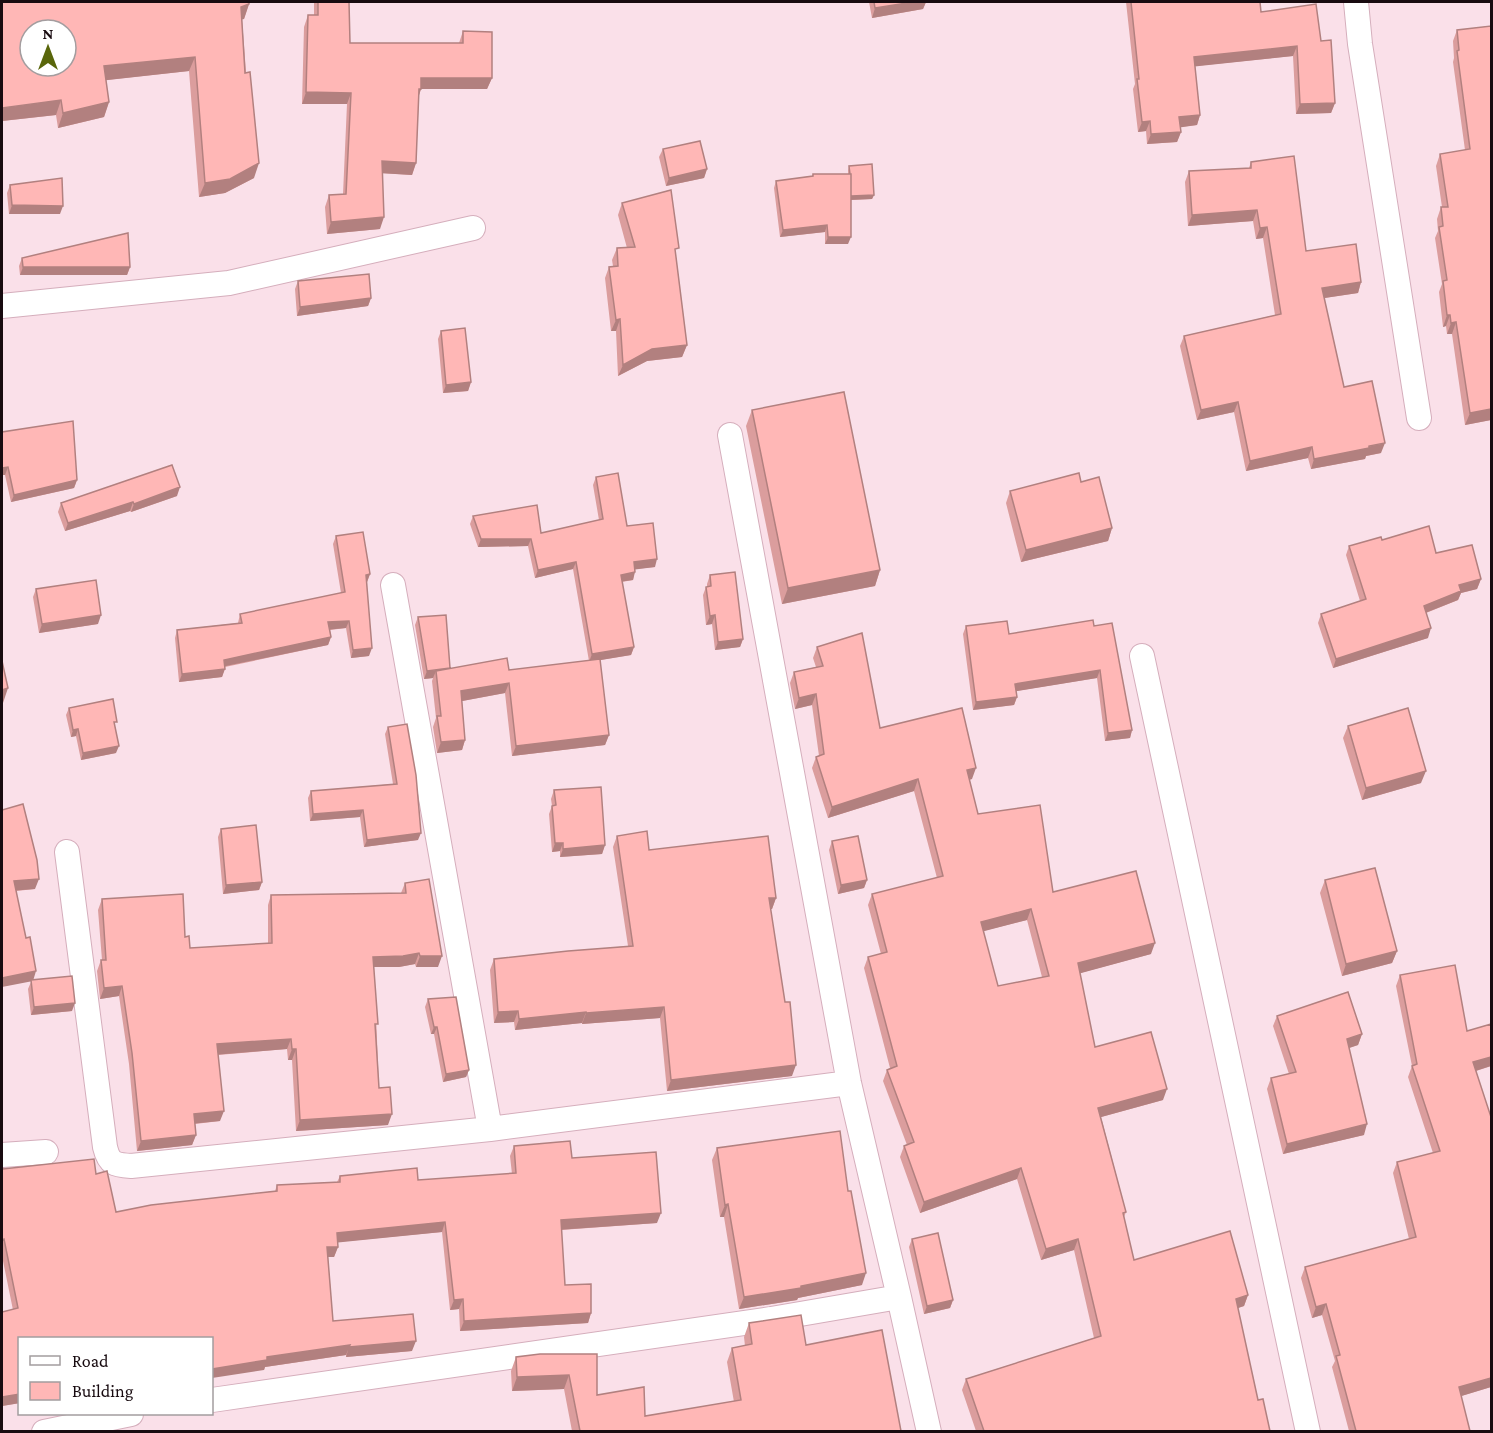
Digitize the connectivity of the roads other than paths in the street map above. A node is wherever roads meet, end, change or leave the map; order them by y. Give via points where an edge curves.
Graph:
1 (1356, 2) edge
2 (473, 228) dead end
3 (2, 306) edge
4 (1419, 418) dead end
5 (730, 435) dead end
6 (393, 585) dead end
7 (1142, 656) dead end
8 (67, 852) dead end
9 (849, 1083) junction
10 (490, 1129) junction
11 (45, 1152) dead end
12 (2, 1155) edge
13 (899, 1297) junction
14 (213, 1400) edge
15 (121, 1415) edge
16 (44, 1431) edge
17 (929, 1431) edge
18 (1308, 1431) edge

1 - 4 street
2 - 3 street via 229,283
5 - 9 street
6 - 10 street
7 - 18 street
8 - 10 street via 105,1148 107,1157 117,1165
9 - 10 street
9 - 13 street
11 - 12 street
13 - 14 street
13 - 17 street
15 - 16 street

